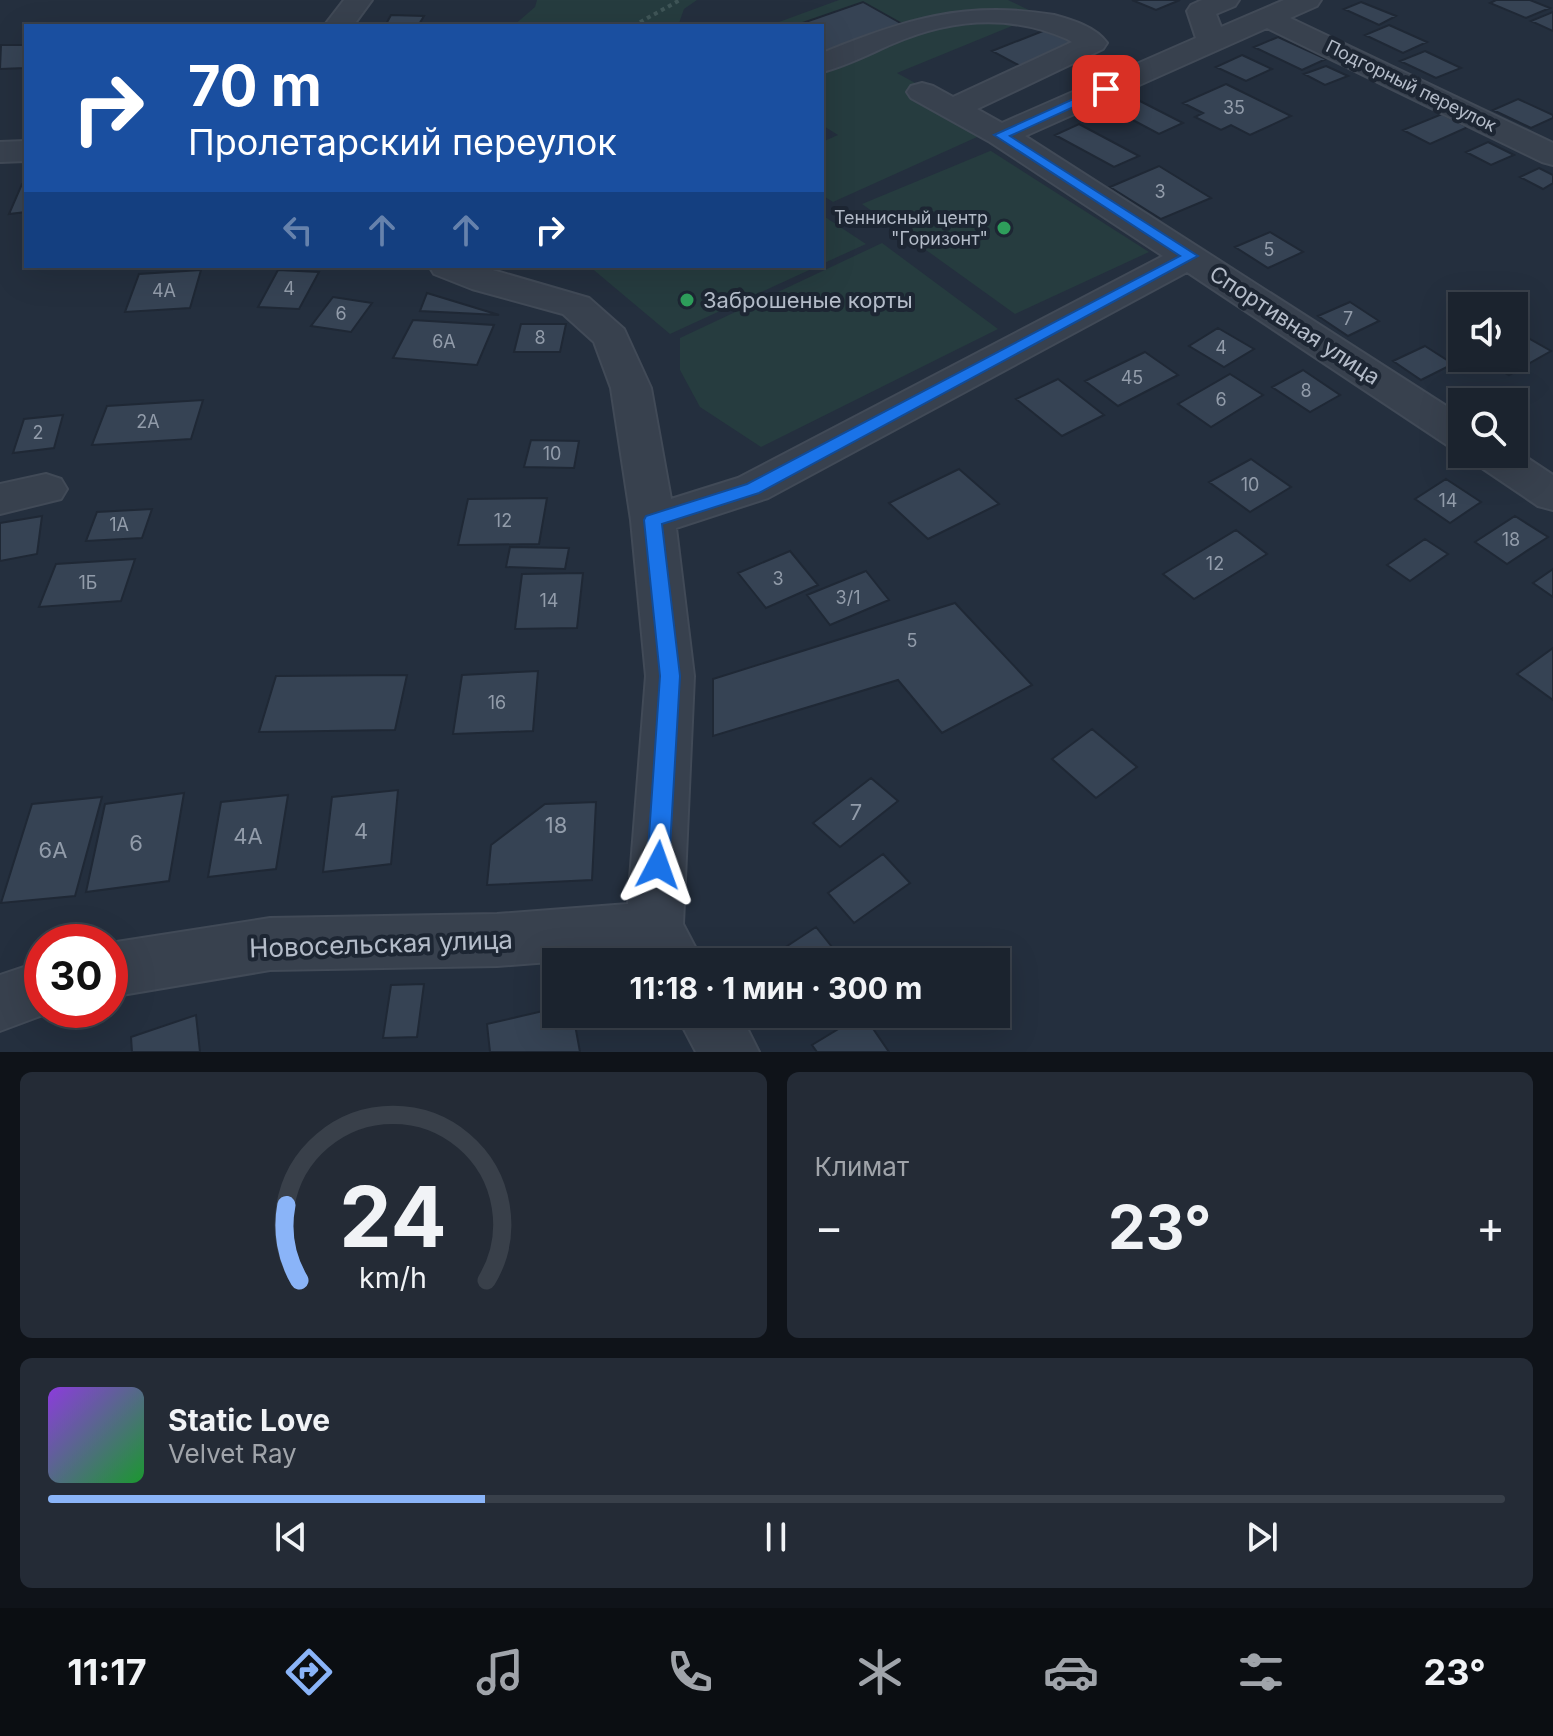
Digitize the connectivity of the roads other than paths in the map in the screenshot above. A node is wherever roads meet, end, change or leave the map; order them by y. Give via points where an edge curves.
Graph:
1 (358, 0) edge
2 (1225, 0) edge
3 (1307, 0) edge
4 (1268, 18) junction
5 (340, 24) edge
6 (1212, 42) junction
7 (824, 62) edge
8 (922, 92) dead end
9 (954, 108) junction
10 (1001, 135) junction
11 (24, 151) edge
12 (0, 152) edge
13 (1553, 155) edge
14 (1190, 256) junction
15 (452, 268) edge
16 (1448, 426) edge
17 (1512, 468) edge
18 (46, 489) dead end
19 (1553, 495) edge
20 (0, 499) edge
21 (653, 520) junction
22 (664, 945) edge
23 (128, 967) edge
24 (24, 994) edge
25 (0, 1003) edge
26 (714, 1028) edge
27 (729, 1052) edge

1 - 5 street
2 - 6 street via 1201,11
3 - 4 street
4 - 6 street
4 - 13 street, Подгорный переулок
6 - 10 street
7 - 9 street via 934,18 978,14 1058,23 1093,43
8 - 9 street, Спортивная улица
9 - 10 street, Спортивная улица
10 - 14 street, Спортивная улица
11 - 12 street
14 - 16 street, Спортивная улица
14 - 21 street via 753,488
15 - 21 street via 576,306 611,337 631,388
17 - 19 street
18 - 20 street
21 - 22 street via 670,676
22 - 23 street, Новосельская улица via 497,940 270,944
24 - 25 street
26 - 27 street

